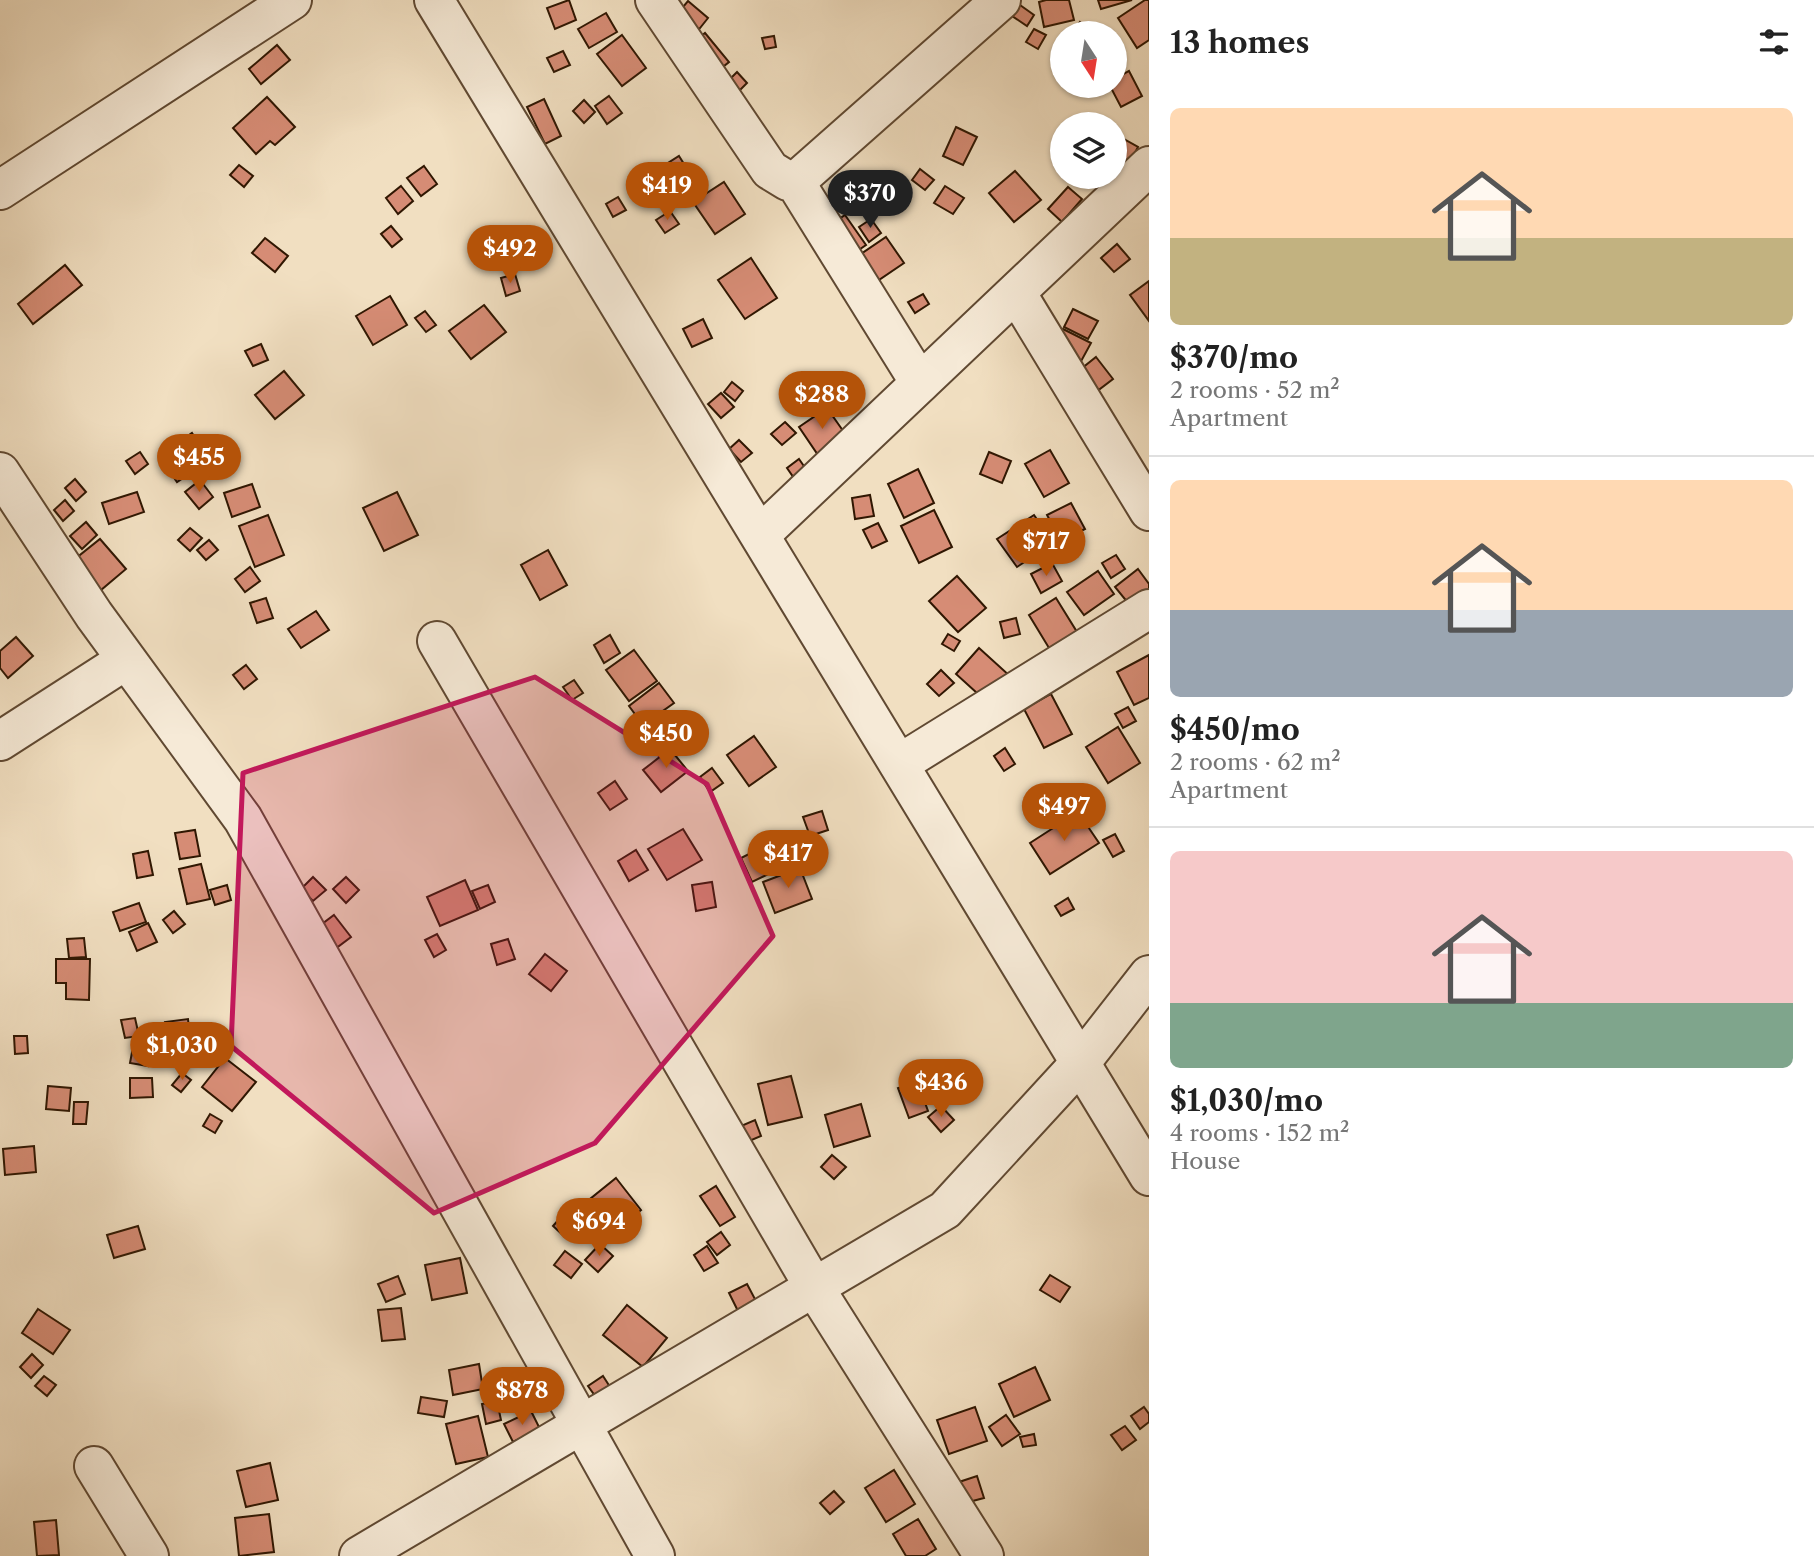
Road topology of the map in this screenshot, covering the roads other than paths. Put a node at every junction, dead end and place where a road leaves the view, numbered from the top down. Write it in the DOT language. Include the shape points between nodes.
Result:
graph roads {
  1 [pos="292,0"];
  2 [pos="434,0"];
  3 [pos="655,0"];
  4 [pos="1001,0"];
  5 [pos="1149,166"];
  6 [pos="795,181"];
  7 [pos="0,190"];
  8 [pos="1017,294"];
  9 [pos="920,383"];
  10 [pos="0,472"];
  11 [pos="1149,511"];
  12 [pos="760,535"];
  13 [pos="1149,609"];
  14 [pos="437,641"];
  15 [pos="126,660"];
  16 [pos="0,741"];
  17 [pos="899,764"];
  18 [pos="1149,975"];
  19 [pos="1081,1062"];
  20 [pos="1149,1175"];
  21 [pos="814,1287"];
  22 [pos="582,1424"];
  23 [pos="94,1466"];
  24 [pos="149,1556"];
  25 [pos="359,1556"];
  26 [pos="655,1556"];
  27 [pos="984,1556"];
  1 -- 7 [label="street"];
  2 -- 12 [label="street"];
  3 -- 6 [label="street" via="770,170"];
  4 -- 6 [label="street"];
  5 -- 8 [label="street"];
  6 -- 9 [label="street"];
  8 -- 9 [label="street"];
  8 -- 11 [label="street"];
  9 -- 12 [label="street"];
  10 -- 15 [label="street"];
  12 -- 17 [label="street"];
  13 -- 17 [label="street"];
  14 -- 21 [label="street"];
  15 -- 16 [label="street"];
  15 -- 22 [label="street" via="243,819"];
  17 -- 19 [label="street"];
  18 -- 19 [label="street"];
  19 -- 20 [label="street"];
  19 -- 21 [label="street" via="945,1210"];
  21 -- 22 [label="street"];
  21 -- 27 [label="street"];
  22 -- 25 [label="street"];
  22 -- 26 [label="street"];
  23 -- 24 [label="street"];
}
